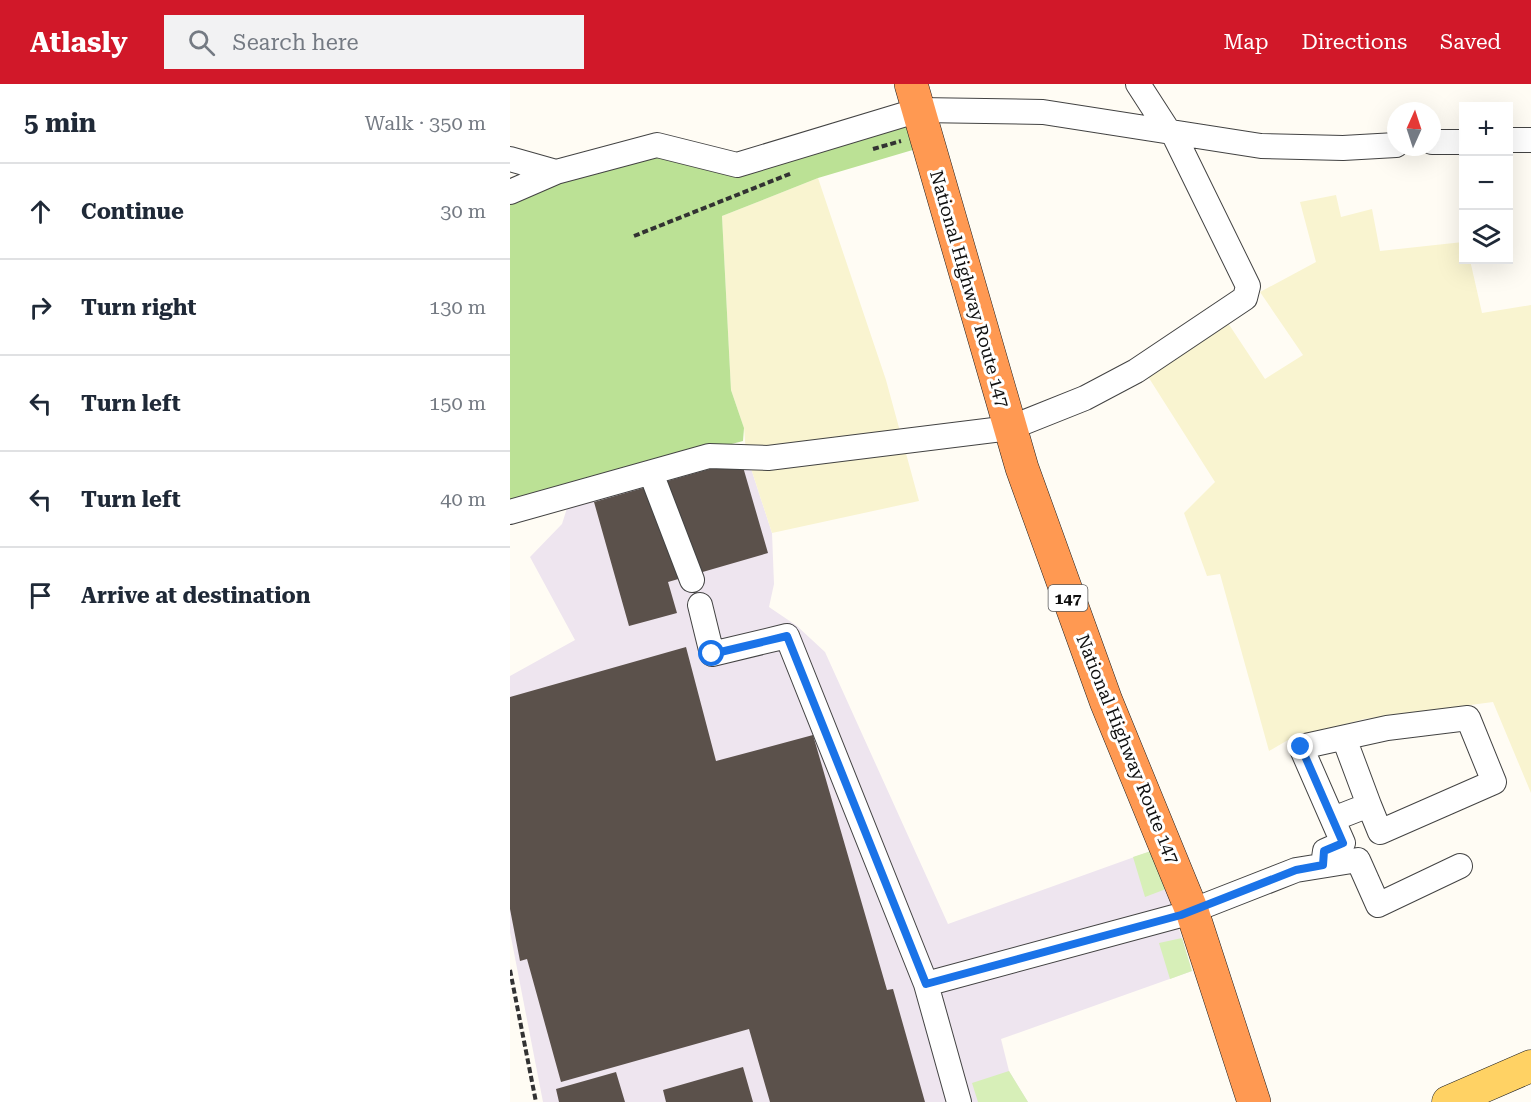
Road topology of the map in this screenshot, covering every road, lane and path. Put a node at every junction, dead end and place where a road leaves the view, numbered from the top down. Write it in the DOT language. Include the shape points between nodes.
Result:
graph roads {
  1 [pos="1138,84"];
  2 [pos="915,97"];
  3 [pos="1171,132"];
  4 [pos="905,140"];
  5 [pos="1513,140"];
  6 [pos="1531,140"];
  7 [pos="1441,142"];
  8 [pos="1459,142"];
  9 [pos="1387,146"];
  10 [pos="872,149"];
  11 [pos="510,159"];
  12 [pos="556,172"];
  13 [pos="794,172"];
  14 [pos="510,192"];
  15 [pos="634,236"];
  16 [pos="1010,428"];
  17 [pos="651,473"];
  18 [pos="510,512"];
  19 [pos="692,580"];
  20 [pos="700,605"];
  21 [pos="1344,738"];
  22 [pos="1369,805"];
  23 [pos="1333,819"];
  24 [pos="1323,865"];
  25 [pos="1459,866"];
  26 [pos="1192,911"];
  27 [pos="510,970"];
  28 [pos="926,984"];
  29 [pos="1531,1066"];
  30 [pos="536,1102"];
  31 [pos="959,1102"];
  32 [pos="1254,1102"];
  33 [pos="1448,1102"];
  1 -- 3 [label="street"];
  2 -- 3 [label="street"];
  2 -- 12 [label="street" via="737,165 657,145"];
  2 -- 16 [label="highway, National Highway Route 147 / 147"];
  3 -- 9 [label="street" via="1261,146"];
  3 -- 16 [label="street" via="1248,286 1245,298 1136,371 1085,398"];
  4 -- 10 [label="path"];
  5 -- 6 [label="street"];
  7 -- 8 [label="street"];
  11 -- 12 [label="street"];
  12 -- 14 [label="street"];
  13 -- 15 [label="path"];
  16 -- 17 [label="street" via="768,458 709,456"];
  16 -- 26 [label="highway, National Highway Route 147 / 147" via="1106,701"];
  17 -- 18 [label="street"];
  17 -- 19 [label="street"];
  20 -- 28 [label="street" via="712,654 787,636"];
  21 -- 22 [label="street"];
  21 -- 22 [label="street" via="1387,728 1468,718 1494,782 1380,832"];
  21 -- 23 [label="street" via="1301,747"];
  22 -- 23 [label="street"];
  23 -- 24 [label="street" via="1343,843 1324,851"];
  24 -- 25 [label="street" via="1358,860 1378,905"];
  24 -- 26 [label="street" via="1296,870"];
  26 -- 28 [label="street"];
  26 -- 32 [label="highway, National Highway Route 147 / 147"];
  27 -- 30 [label="path"];
  28 -- 31 [label="street"];
  29 -- 33 [label="main road"];
}
